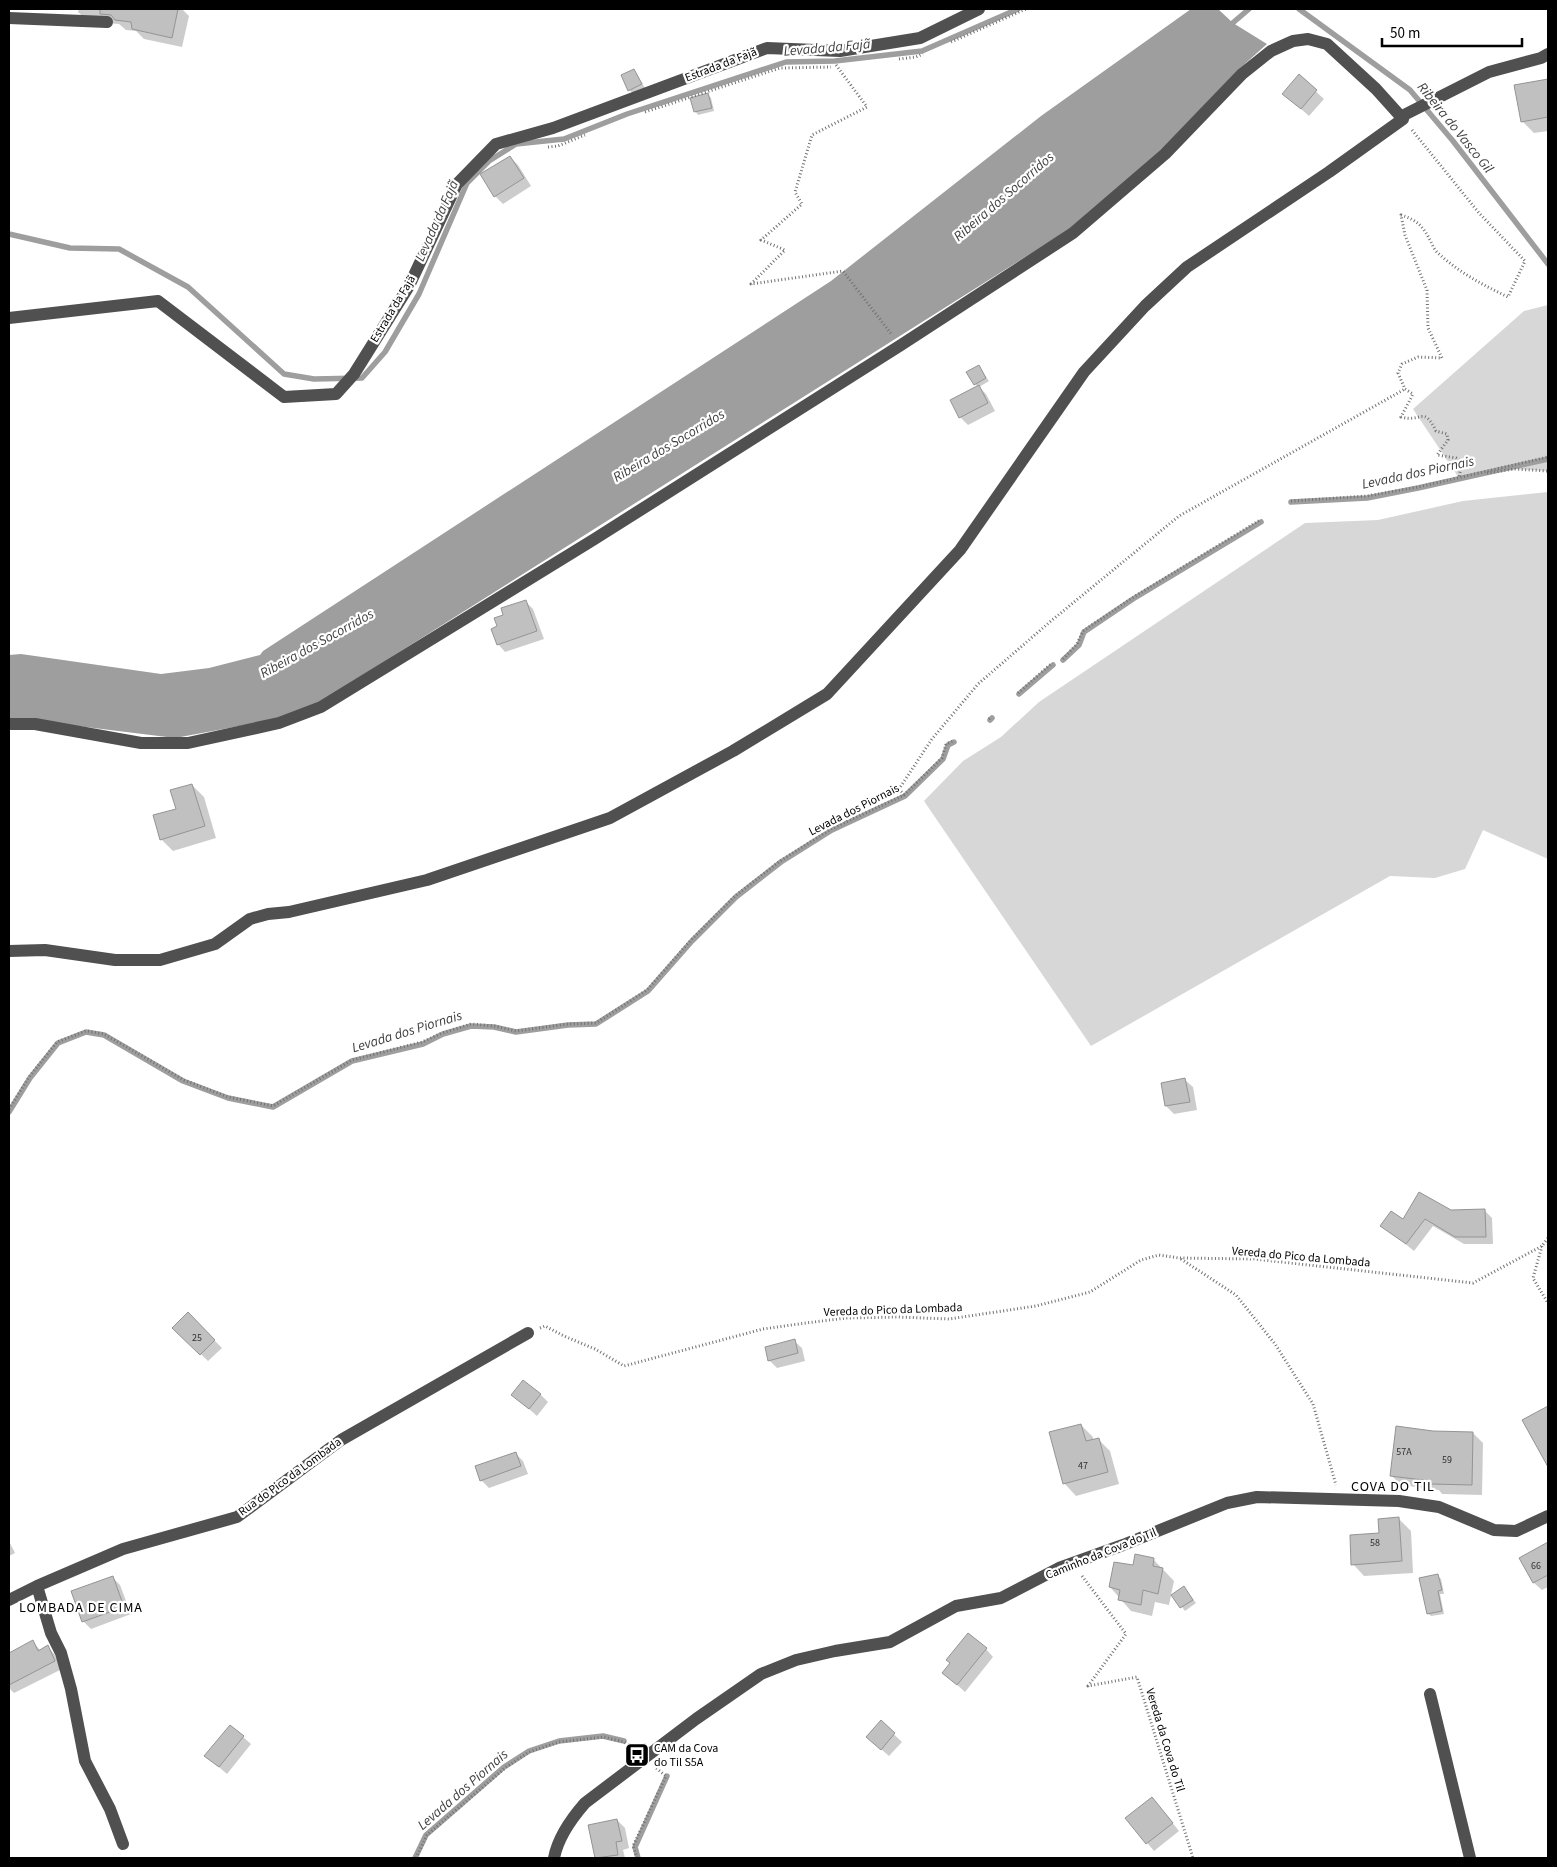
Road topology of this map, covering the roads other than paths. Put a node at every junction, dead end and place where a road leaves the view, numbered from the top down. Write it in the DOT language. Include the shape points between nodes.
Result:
graph roads {
  1 [pos="979,9"];
  2 [pos="9,18"];
  3 [pos="107,22"];
  4 [pos="1548,54"];
  5 [pos="1403,117"];
  6 [pos="9,318"];
  7 [pos="9,724"];
  8 [pos="9,951"];
  9 [pos="528,1333"];
  10 [pos="1548,1516"];
  11 [pos="37,1586"];
  12 [pos="9,1600"];
  13 [pos="1430,1694"];
  14 [pos="124,1844"];
  15 [pos="554,1858"];
  16 [pos="1470,1858"];
  1 -- 6 [label="street, Estrada da Fajã" via="920,38 840,51 767,48 553,128 496,144 457,184 409,286 354,374 336,394 284,397 158,301"];
  2 -- 3 [label="street"];
  4 -- 5 [label="street" via="1489,72"];
  5 -- 7 [label="street" via="1327,44 1308,39 1292,41 1271,51 1242,74 1165,154 1073,233 593,540 321,707 279,723 188,743 141,743 35,724"];
  5 -- 8 [label="street" via="1329,172 1187,267 1145,306 1084,372 960,550 826,694 733,751 610,818 427,880 250,919 215,944 160,960 115,960 45,950"];
  9 -- 11 [label="street, Rua do Pico da Lombada" via="341,1440 236,1517 123,1549"];
  10 -- 15 [label="street, Caminho da Cova do Til" via="1516,1531 1494,1530 1439,1507 1399,1501 1257,1497 1227,1503 1059,1568 1000,1598 956,1606 890,1642 796,1660 761,1674 696,1718 585,1803 570,1820"];
  11 -- 12 [label="street, Rua do Pico da Lombada"];
  11 -- 14 [label="street" via="71,1689 85,1761"];
  13 -- 16 [label="street"];
}
